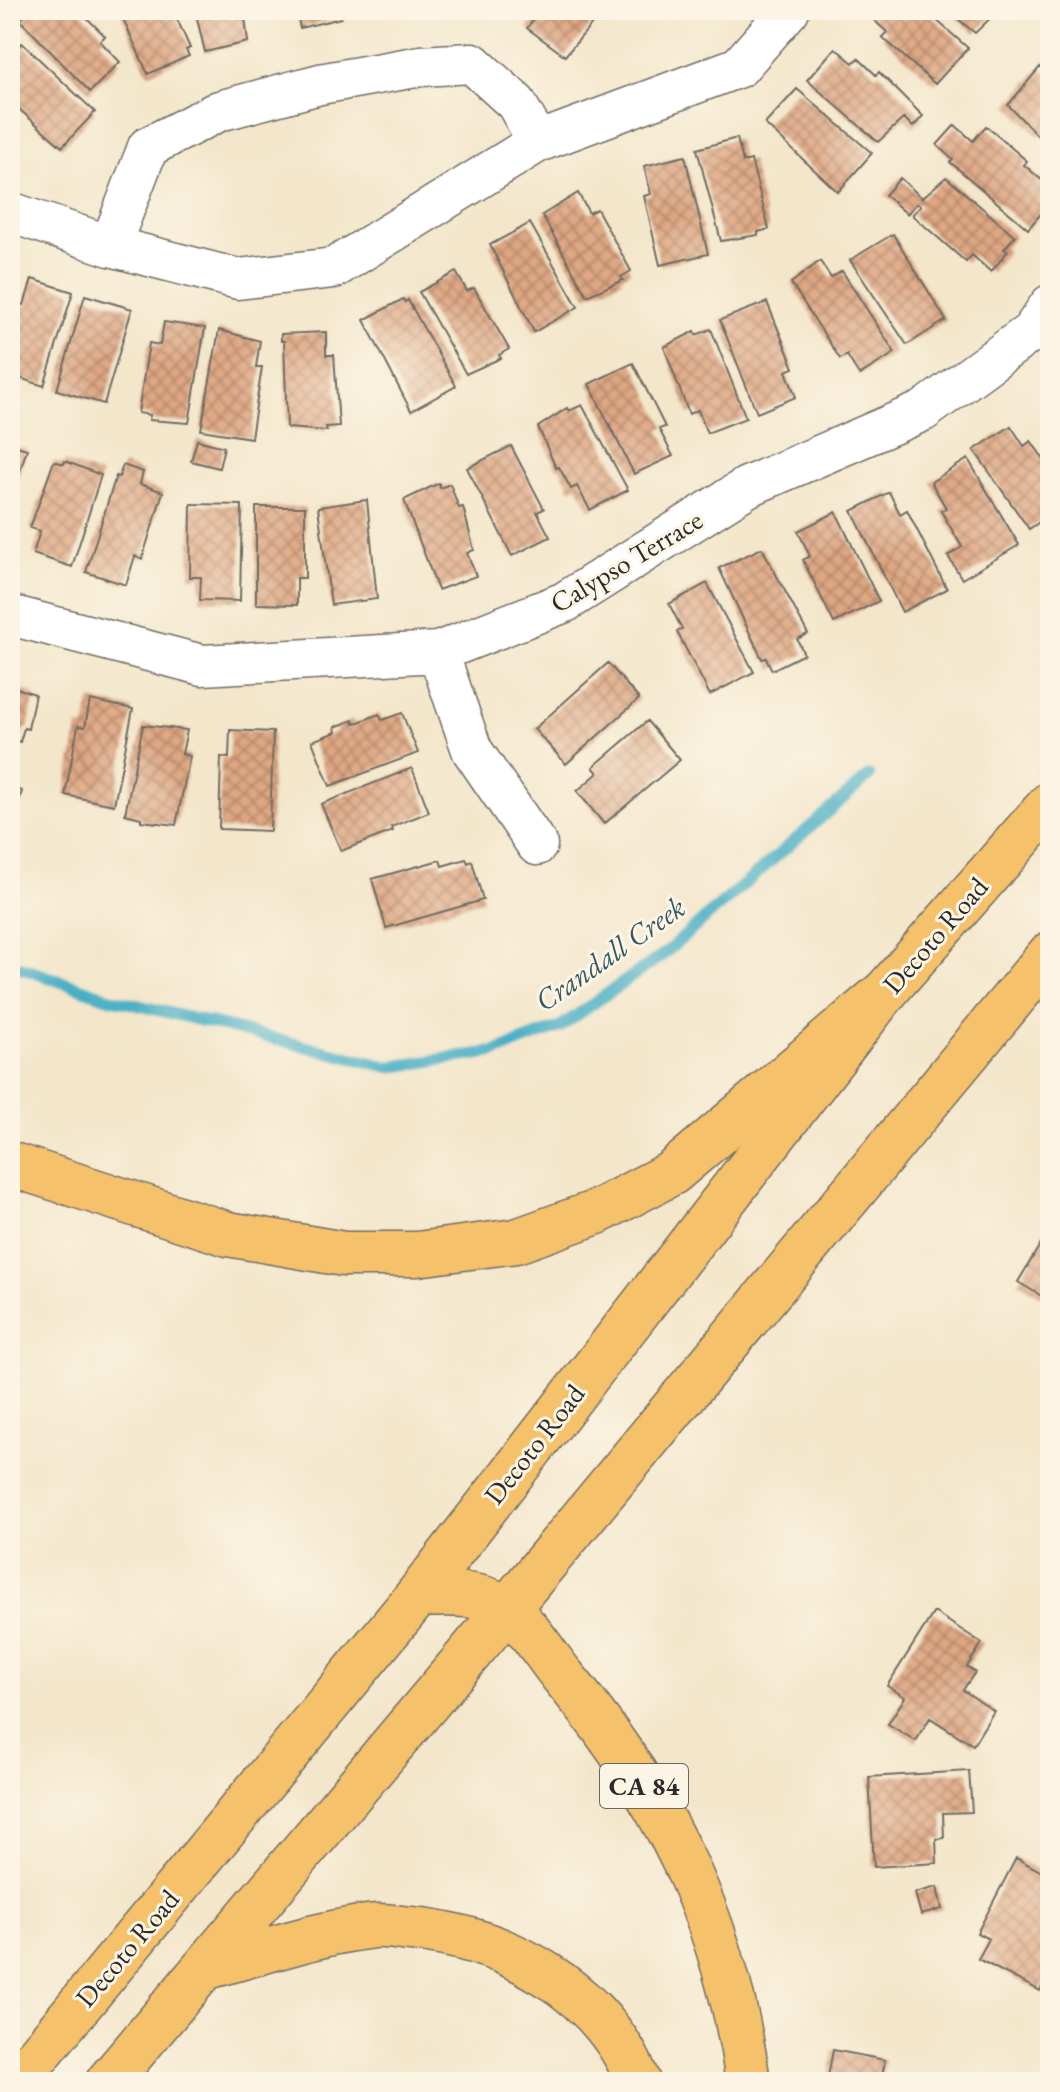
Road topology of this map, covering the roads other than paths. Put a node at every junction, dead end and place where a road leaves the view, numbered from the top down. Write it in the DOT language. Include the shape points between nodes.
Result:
graph roads {
  1 [pos="789,10"];
  2 [pos="538,142"];
  3 [pos="10,212"];
  4 [pos="110,246"];
  5 [pos="1044,330"];
  6 [pos="10,615"];
  7 [pos="438,652"];
  8 [pos="1050,804"];
  9 [pos="537,845"];
  10 [pos="1050,954"];
  11 [pos="886,991"];
  12 [pos="10,1164"];
  13 [pos="418,1595"];
  14 [pos="507,1609"];
  15 [pos="207,1967"];
  16 [pos="16,2082"];
  17 [pos="108,2082"];
  18 [pos="638,2082"];
  19 [pos="748,2082"];
  1 -- 2 [label="street" via="739,67"];
  2 -- 4 [label="street" via="334,268 238,279"];
  2 -- 4 [label="street" via="516,103 472,63 421,66 320,84 219,111 148,147"];
  3 -- 4 [label="street"];
  5 -- 7 [label="street, Calypso Terrace" via="923,411 747,487 565,602"];
  6 -- 7 [label="street, Calypso Terrace" via="202,665"];
  7 -- 9 [label="street" via="472,750"];
  8 -- 11 [label="main road, Decoto Road"];
  10 -- 14 [label="main road"];
  11 -- 12 [label="main road" via="672,1173 597,1212 516,1241 417,1254 344,1254 228,1234"];
  11 -- 13 [label="main road, Decoto Road"];
  13 -- 14 [label="main road" via="482,1598"];
  13 -- 16 [label="main road, Decoto Road"];
  14 -- 15 [label="main road"];
  14 -- 19 [label="main road, CA 84" via="640,1778 682,1853 714,1929 738,2015"];
  15 -- 17 [label="main road"];
  15 -- 18 [label="main road" via="376,1926 453,1933 526,1960 588,2005"];
}
